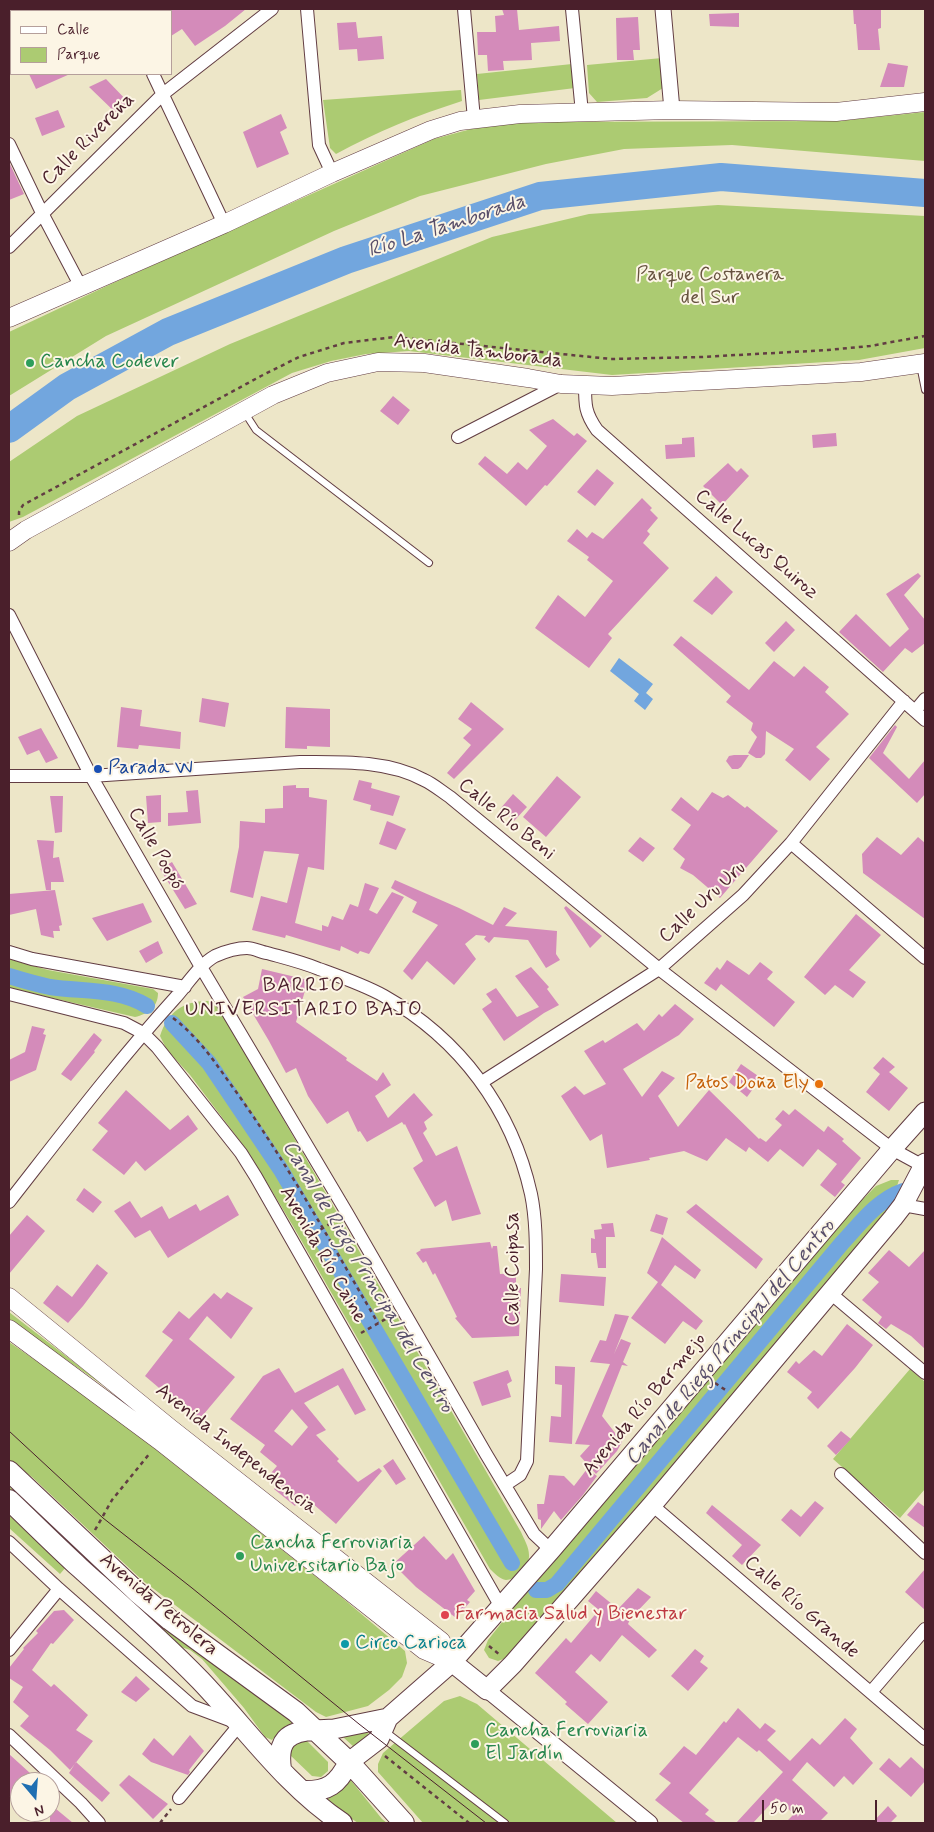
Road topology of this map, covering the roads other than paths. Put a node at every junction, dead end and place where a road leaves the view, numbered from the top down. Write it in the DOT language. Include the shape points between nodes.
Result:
graph roads {
  1 [pos="272,9"];
  2 [pos="307,9"];
  3 [pos="464,9"];
  4 [pos="572,9"];
  5 [pos="663,9"];
  6 [pos="154,75"];
  7 [pos="163,94"];
  8 [pos="925,102"];
  9 [pos="672,110"];
  10 [pos="582,113"];
  11 [pos="474,119"];
  12 [pos="9,144"];
  13 [pos="332,173"];
  14 [pos="42,213"];
  15 [pos="224,224"];
  16 [pos="9,247"];
  17 [pos="81,287"];
  18 [pos="9,318"];
  19 [pos="923,363"];
  20 [pos="561,384"];
  21 [pos="585,385"];
  22 [pos="925,390"];
  23 [pos="245,412"];
  24 [pos="458,437"];
  25 [pos="9,542"];
  26 [pos="429,563"];
  27 [pos="9,615"];
  28 [pos="925,699"];
  29 [pos="904,701"];
  30 [pos="915,711"];
  31 [pos="925,720"];
  32 [pos="9,776"];
  33 [pos="91,776"];
  34 [pos="792,843"];
  35 [pos="9,952"];
  36 [pos="925,958"];
  37 [pos="201,967"];
  38 [pos="659,969"];
  39 [pos="186,987"];
  40 [pos="9,994"];
  41 [pos="143,1033"];
  42 [pos="482,1082"];
  43 [pos="925,1112"];
  44 [pos="892,1149"];
  45 [pos="925,1165"];
  46 [pos="9,1202"];
  47 [pos="903,1205"];
  48 [pos="925,1209"];
  49 [pos="829,1292"];
  50 [pos="9,1297"];
  51 [pos="9,1330"];
  52 [pos="925,1373"];
  53 [pos="9,1471"];
  54 [pos="841,1474"];
  55 [pos="505,1485"];
  56 [pos="9,1500"];
  57 [pos="652,1505"];
  58 [pos="9,1542"];
  59 [pos="551,1550"];
  60 [pos="925,1553"];
  61 [pos="59,1590"];
  62 [pos="501,1607"];
  63 [pos="925,1629"];
  64 [pos="9,1650"];
  65 [pos="452,1662"];
  66 [pos="488,1690"];
  67 [pos="871,1692"];
  68 [pos="240,1724"];
  69 [pos="386,1724"];
  70 [pos="315,1730"];
  71 [pos="9,1735"];
  72 [pos="925,1739"];
  73 [pos="349,1762"];
  74 [pos="281,1769"];
  75 [pos="302,1791"];
  76 [pos="179,1798"];
  77 [pos="99,1823"];
  78 [pos="342,1823"];
  79 [pos="404,1823"];
  80 [pos="505,1823"];
  81 [pos="650,1823"];
  1 -- 7 [label="street, Calle Rivereña"];
  2 -- 13 [label="street" via="318,145"];
  3 -- 11 [label="street"];
  4 -- 10 [label="street"];
  5 -- 9 [label="street"];
  6 -- 7 [label="street"];
  7 -- 14 [label="street, Calle Rivereña"];
  7 -- 15 [label="street"];
  8 -- 9 [label="main road" via="836,112"];
  9 -- 10 [label="main road"];
  10 -- 11 [label="main road"];
  11 -- 13 [label="main road" via="431,130"];
  12 -- 14 [label="street"];
  13 -- 15 [label="main road"];
  14 -- 16 [label="street, Calle Rivereña"];
  14 -- 17 [label="street"];
  15 -- 17 [label="main road"];
  17 -- 18 [label="main road"];
  19 -- 21 [label="main road, Avenida Tamborada" via="852,373"];
  19 -- 22 [label="lane"];
  20 -- 21 [label="main road, Avenida Tamborada"];
  20 -- 23 [label="main road, Avenida Tamborada" via="424,363 378,362 327,373 273,395"];
  20 -- 24 [label="street"];
  21 -- 29 [label="street, Calle Lucas Quiroz" via="585,407 597,430"];
  23 -- 25 [label="main road, Avenida Tamborada"];
  23 -- 26 [label="lane" via="256,430"];
  27 -- 33 [label="street, Calle Poopó"];
  28 -- 30 [label="street"];
  29 -- 30 [label="street, Calle Lucas Quiroz"];
  29 -- 34 [label="street, Calle Uru Uru"];
  30 -- 31 [label="street, Calle Lucas Quiroz"];
  32 -- 33 [label="street, Calle Río Beni"];
  33 -- 37 [label="street, Calle Poopó"];
  33 -- 38 [label="street, Calle Río Beni" via="300,762 367,764 398,769 423,779 450,797"];
  34 -- 36 [label="street"];
  34 -- 38 [label="street, Calle Uru Uru" via="743,895"];
  35 -- 39 [label="street"];
  37 -- 39 [label="street"];
  37 -- 42 [label="street, Calle Coipasa" via="220,954 247,948 302,962 360,984 407,1010 435,1032"];
  37 -- 55 [label="street, Calle Poopó"];
  38 -- 42 [label="street, Calle Uru Uru"];
  38 -- 44 [label="street, Calle Río Beni"];
  39 -- 41 [label="street"];
  40 -- 41 [label="street, Avenida Río Caine" via="124,1023"];
  41 -- 46 [label="street"];
  41 -- 62 [label="street, Avenida Río Caine" via="241,1153 256,1177"];
  42 -- 55 [label="street, Calle Coipasa" via="502,1113 523,1169 531,1196 536,1240 527,1461 520,1475"];
  43 -- 44 [label="main road, Avenida Río Bermejo"];
  44 -- 45 [label="street"];
  44 -- 59 [label="main road, Avenida Río Bermejo"];
  45 -- 47 [label="main road"];
  47 -- 48 [label="street"];
  47 -- 49 [label="main road"];
  49 -- 52 [label="street"];
  49 -- 57 [label="main road"];
  50 -- 65 [label="main road, Avenida Independencia" via="441,1641"];
  51 -- 65 [label="main road, Avenida Independencia" via="160,1441 424,1650"];
  53 -- 70 [label="highway, Avenida Petrolera" via="170,1620 296,1712"];
  54 -- 60 [label="street"];
  55 -- 59 [label="street" via="534,1534"];
  56 -- 68 [label="highway, Avenida Petrolera" via="166,1647"];
  57 -- 66 [label="main road"];
  57 -- 67 [label="street, Calle Río Grande"];
  58 -- 61 [label="street"];
  59 -- 62 [label="main road, Avenida Río Bermejo"];
  61 -- 64 [label="street"];
  61 -- 68 [label="street" via="192,1706"];
  62 -- 65 [label="main road, Avenida Río Bermejo"];
  63 -- 67 [label="street"];
  65 -- 66 [label="main road, Avenida Independencia"];
  65 -- 69 [label="main road, Avenida Río Bermejo"];
  66 -- 81 [label="street, Avenida Independencia"];
  67 -- 72 [label="street, Calle Río Grande"];
  68 -- 74 [label="highway, Avenida Petrolera"];
  68 -- 76 [label="street"];
  69 -- 70 [label="main road, Avenida Río Bermejo"];
  69 -- 73 [label="main road, Avenida Río Bermejo" via="379,1739"];
  69 -- 80 [label="lane"];
  70 -- 73 [label="highway"];
  70 -- 74 [label="highway" via="295,1732 286,1738 280,1752"];
  71 -- 77 [label="street"];
  73 -- 75 [label="highway" via="344,1773 326,1789"];
  73 -- 79 [label="highway"];
  74 -- 75 [label="highway"];
  75 -- 78 [label="highway"];
}
